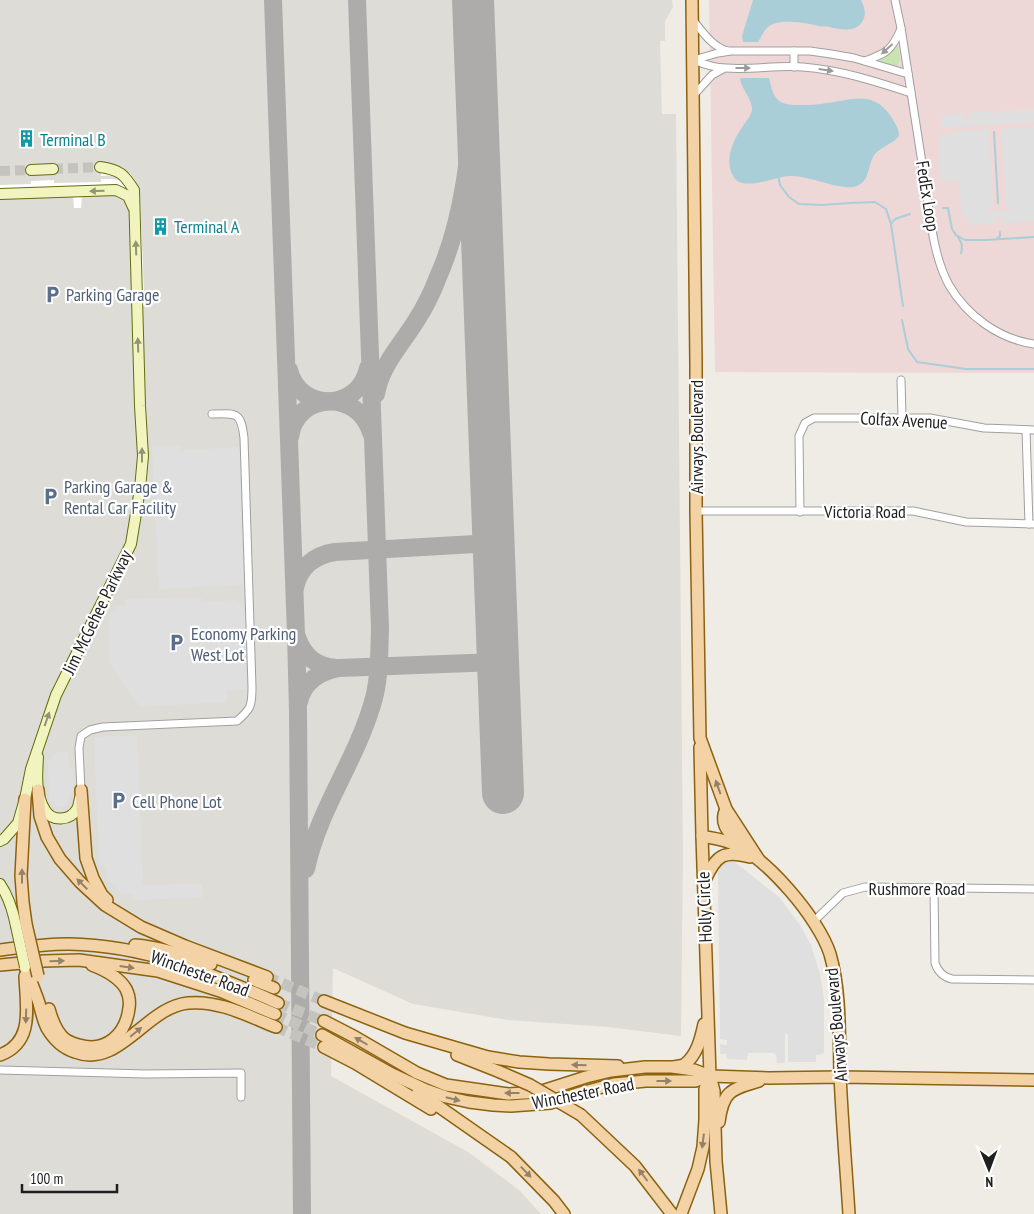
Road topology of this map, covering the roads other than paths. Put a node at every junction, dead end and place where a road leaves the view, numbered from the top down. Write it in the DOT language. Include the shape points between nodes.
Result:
graph roads {
  1 [pos="692,0"];
  2 [pos="895,0"];
  3 [pos="692,19"];
  4 [pos="901,28"];
  5 [pos="731,51"];
  6 [pos="794,51"];
  7 [pos="692,60"];
  8 [pos="865,61"];
  9 [pos="794,67"];
  10 [pos="725,68"];
  11 [pos="908,74"];
  12 [pos="911,93"];
  13 [pos="693,97"];
  14 [pos="100,167"];
  15 [pos="53,169"];
  16 [pos="30,170"];
  17 [pos="0,194"];
  18 [pos="135,210"];
  19 [pos="1034,344"];
  20 [pos="901,380"];
  21 [pos="212,414"];
  22 [pos="902,417"];
  23 [pos="1030,430"];
  24 [pos="696,512"];
  25 [pos="800,512"];
  26 [pos="1031,524"];
  27 [pos="700,738"];
  28 [pos="39,744"];
  29 [pos="38,790"];
  30 [pos="81,790"];
  31 [pos="25,799"];
  32 [pos="726,809"];
  33 [pos="702,836"];
  34 [pos="0,840"];
  35 [pos="742,848"];
  36 [pos="759,860"];
  37 [pos="0,884"];
  38 [pos="704,884"];
  39 [pos="934,888"];
  40 [pos="1034,889"];
  41 [pos="120,915"];
  42 [pos="813,922"];
  43 [pos="21,925"];
  44 [pos="70,944"];
  45 [pos="0,950"];
  46 [pos="79,960"];
  47 [pos="0,965"];
  48 [pos="25,967"];
  49 [pos="267,977"];
  50 [pos="1034,980"];
  51 [pos="274,988"];
  52 [pos="324,1001"];
  53 [pos="707,1008"];
  54 [pos="324,1021"];
  55 [pos="276,1027"];
  56 [pos="404,1034"];
  57 [pos="322,1035"];
  58 [pos="324,1047"];
  59 [pos="0,1055"];
  60 [pos="672,1067"];
  61 [pos="645,1068"];
  62 [pos="0,1070"];
  63 [pos="392,1074"];
  64 [pos="710,1076"];
  65 [pos="840,1077"];
  66 [pos="769,1078"];
  67 [pos="1034,1080"];
  68 [pos="241,1097"];
  69 [pos="490,1141"];
  70 [pos="716,1161"];
  71 [pos="564,1214"];
  72 [pos="672,1214"];
  73 [pos="681,1214"];
  74 [pos="721,1214"];
  75 [pos="848,1214"];
  1 -- 3 [label="main road, Airways Boulevard"];
  2 -- 4 [label="street, FedEx Loop"];
  3 -- 5 [label="street" via="713,43"];
  3 -- 7 [label="main road, Airways Boulevard"];
  4 -- 8 [label="street, one-way" via="888,51"];
  4 -- 11 [label="street, FedEx Loop"];
  5 -- 6 [label="street"];
  5 -- 7 [label="street"];
  6 -- 8 [label="street"];
  6 -- 9 [label="street"];
  7 -- 10 [label="street"];
  7 -- 13 [label="main road, Airways Boulevard"];
  8 -- 11 [label="street"];
  10 -- 9 [label="street, one-way"];
  9 -- 12 [label="street, one-way" via="862,77"];
  10 -- 13 [label="street" via="712,75"];
  11 -- 12 [label="street, FedEx Loop"];
  12 -- 19 [label="street, FedEx Loop" via="938,257 946,280 976,317 1007,337"];
  13 -- 24 [label="main road, Airways Boulevard"];
  14 -- 18 [label="main road, Jim McGehee Parkway" via="126,176 134,190"];
  15 -- 16 [label="main road"];
  18 -- 17 [label="main road, one-way" via="128,196 116,190"];
  28 -- 18 [label="main road, Jim McGehee Parkway, one-way" via="57,692 131,544 143,456"];
  20 -- 22 [label="street"];
  21 -- 30 [label="street" via="235,415 242,424 244,438 252,687 249,709 237,721 90,730 81,736 79,748"];
  22 -- 23 [label="street, Colfax Avenue" via="930,418 984,428"];
  22 -- 25 [label="street, Colfax Avenue" via="814,418 805,423 799,436"];
  23 -- 26 [label="street"];
  24 -- 25 [label="street, Victoria Road"];
  24 -- 27 [label="main road, Airways Boulevard"];
  25 -- 26 [label="street, Victoria Road" via="913,511 966,522"];
  32 -- 27 [label="main road, Airways Boulevard, one-way"];
  27 -- 33 [label="main road, Holly Circle"];
  28 -- 29 [label="main road"];
  28 -- 31 [label="main road, Jim McGehee Parkway"];
  29 -- 30 [label="main road" via="44,810 56,819 64,819 78,809"];
  41 -- 29 [label="main road, one-way" via="80,882 60,858 40,816"];
  30 -- 41 [label="main road" via="86,858 102,895"];
  31 -- 34 [label="main road, Jim McGehee Parkway" via="18,823"];
  43 -- 31 [label="main road, one-way"];
  32 -- 35 [label="main road" via="723,815 725,827"];
  32 -- 36 [label="main road, Airways Boulevard"];
  33 -- 35 [label="main road, Airways Boulevard"];
  33 -- 38 [label="main road, Holly Circle"];
  35 -- 36 [label="main road, Airways Boulevard"];
  36 -- 38 [label="main road" via="728,854 719,858 711,868"];
  36 -- 42 [label="main road, Airways Boulevard" via="789,889"];
  37 -- 43 [label="main road"];
  38 -- 53 [label="main road, Holly Circle"];
  39 -- 40 [label="street, Rushmore Road"];
  39 -- 42 [label="street, Rushmore Road" via="865,887 843,893"];
  39 -- 50 [label="street" via="935,963 941,974 952,979"];
  41 -- 49 [label="main road" via="185,946"];
  42 -- 65 [label="main road, Airways Boulevard" via="829,953 835,979"];
  43 -- 46 [label="main road, bridge" via="59,1032 76,1045 98,1047 109,1043 125,1025 130,1001 116,977"];
  43 -- 48 [label="main road, bridge"];
  44 -- 45 [label="main road, Winchester Road"];
  46 -- 44 [label="main road, Winchester Road, one-way" via="158,972 276,1009 178,962 142,952"];
  44 -- 51 [label="main road" via="151,946 216,965"];
  47 -- 46 [label="main road, Winchester Road, one-way"];
  48 -- 55 [label="main road, one-way" via="47,1027 65,1048 78,1054 103,1054 156,1015 188,1003 228,1008"];
  48 -- 59 [label="main road, one-way" via="25,1030 20,1042"];
  52 -- 56 [label="main road"];
  53 -- 60 [label="main road" via="700,1041 693,1056 684,1065"];
  53 -- 64 [label="main road, Holly Circle"];
  61 -- 54 [label="main road, Winchester Road, one-way" via="602,1073 539,1092 508,1094 477,1090 446,1085 418,1073"];
  61 -- 56 [label="main road, one-way" via="519,1062"];
  72 -- 56 [label="main road, one-way, bridge" via="635,1166 581,1115 530,1084"];
  57 -- 63 [label="main road, Winchester Road"];
  58 -- 69 [label="main road"];
  60 -- 61 [label="main road, Winchester Road"];
  60 -- 64 [label="main road, Winchester Road"];
  62 -- 68 [label="street" via="240,1073"];
  63 -- 64 [label="main road, Winchester Road, one-way" via="446,1097 511,1106 551,1103 614,1084 695,1081"];
  63 -- 69 [label="main road"];
  64 -- 66 [label="main road, Winchester Road"];
  64 -- 70 [label="main road" via="714,1091"];
  64 -- 73 [label="main road, one-way" via="705,1089 703,1147"];
  65 -- 66 [label="main road, Winchester Road"];
  65 -- 67 [label="main road, Winchester Road"];
  65 -- 75 [label="main road, Airways Boulevard"];
  66 -- 70 [label="main road" via="731,1091 724,1100"];
  69 -- 71 [label="main road, one-way" via="511,1157"];
  70 -- 74 [label="main road"];
}
